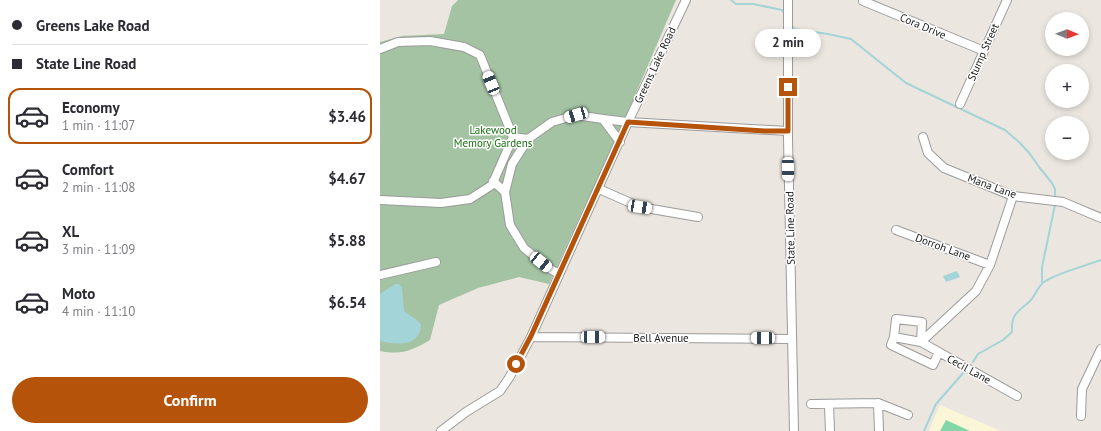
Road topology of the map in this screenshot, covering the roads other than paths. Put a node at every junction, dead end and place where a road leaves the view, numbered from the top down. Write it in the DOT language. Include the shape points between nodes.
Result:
graph roads {
  1 [pos="686,0"];
  2 [pos="788,0"];
  3 [pos="863,0"];
  4 [pos="1007,0"];
  5 [pos="380,49"];
  6 [pos="984,51"];
  7 [pos="960,104"];
  8 [pos="604,119"];
  9 [pos="628,122"];
  10 [pos="788,131"];
  11 [pos="513,137"];
  12 [pos="923,137"];
  13 [pos="528,139"];
  14 [pos="620,142"];
  15 [pos="493,181"];
  16 [pos="599,189"];
  17 [pos="505,192"];
  18 [pos="1014,196"];
  19 [pos="380,200"];
  20 [pos="698,217"];
  21 [pos="1101,218"];
  22 [pos="896,230"];
  23 [pos="436,262"];
  24 [pos="990,265"];
  25 [pos="559,274"];
  26 [pos="380,275"];
  27 [pos="531,336"];
  28 [pos="894,337"];
  29 [pos="791,339"];
  30 [pos="921,342"];
  31 [pos="1101,349"];
  32 [pos="939,352"];
  33 [pos="1017,396"];
  34 [pos="878,403"];
  35 [pos="811,404"];
  36 [pos="829,405"];
  37 [pos="908,414"];
  38 [pos="1081,416"];
  39 [pos="441,431"];
  40 [pos="794,431"];
  41 [pos="830,431"];
  42 [pos="879,431"];
  1 -- 9 [label="street, Greens Lake Road"];
  2 -- 10 [label="street, State Line Road"];
  3 -- 6 [label="street, Cora Drive"];
  4 -- 6 [label="street, Stump Street"];
  5 -- 11 [label="street" via="398,42 430,41 464,47 480,55"];
  6 -- 7 [label="street, Stump Street"];
  8 -- 9 [label="street"];
  8 -- 13 [label="street" via="576,115 552,122"];
  8 -- 14 [label="street"];
  9 -- 10 [label="street"];
  9 -- 14 [label="street, Greens Lake Road"];
  10 -- 29 [label="street, State Line Road"];
  11 -- 13 [label="street"];
  11 -- 15 [label="street"];
  12 -- 18 [label="street, Mana Lane" via="928,153 944,168"];
  13 -- 17 [label="street" via="512,164"];
  14 -- 16 [label="street, Greens Lake Road"];
  15 -- 17 [label="street"];
  15 -- 19 [label="street" via="492,185 470,199 441,203"];
  16 -- 20 [label="street" via="640,207"];
  16 -- 25 [label="street, Greens Lake Road"];
  17 -- 25 [label="street" via="510,226 524,248"];
  18 -- 21 [label="street, Mana Lane" via="1063,202"];
  18 -- 24 [label="street"];
  22 -- 24 [label="street, Dorroh Lane"];
  23 -- 26 [label="street"];
  24 -- 30 [label="street" via="976,291"];
  25 -- 27 [label="street, Greens Lake Road"];
  27 -- 29 [label="street, Bell Avenue"];
  27 -- 39 [label="street, Greens Lake Road" via="500,391"];
  28 -- 30 [label="street, Cecil Lane"];
  28 -- 30 [label="street" via="896,319 922,322"];
  28 -- 32 [label="street" via="891,345 933,365"];
  29 -- 40 [label="street, State Line Road"];
  30 -- 32 [label="street, Cecil Lane"];
  31 -- 38 [label="street" via="1082,389"];
  32 -- 33 [label="street, Cecil Lane"];
  34 -- 36 [label="street"];
  34 -- 37 [label="street"];
  34 -- 42 [label="street"];
  35 -- 36 [label="street"];
  36 -- 41 [label="street"];
}
